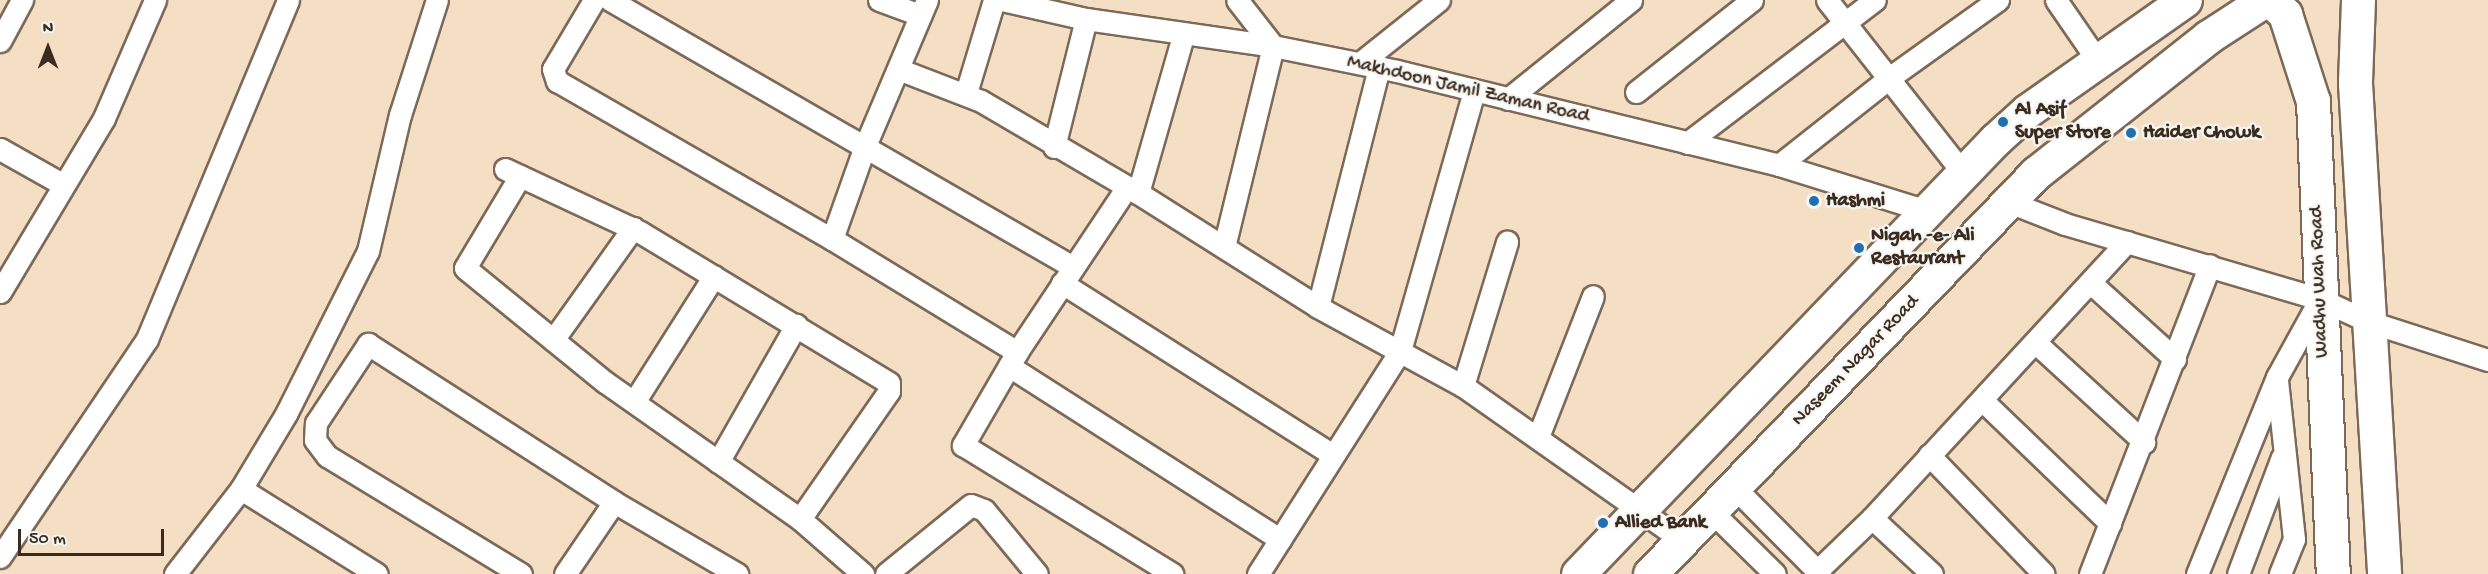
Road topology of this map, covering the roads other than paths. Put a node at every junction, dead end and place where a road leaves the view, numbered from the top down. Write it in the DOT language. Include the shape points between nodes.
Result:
graph roads {
  1 [pos="22,0"];
  2 [pos="155,0"];
  3 [pos="288,0"];
  4 [pos="437,0"];
  5 [pos="594,0"];
  6 [pos="610,0"];
  7 [pos="879,0"];
  8 [pos="994,0"];
  9 [pos="1002,0"];
  10 [pos="1237,0"];
  11 [pos="1440,0"];
  12 [pos="1630,0"];
  13 [pos="1752,0"];
  14 [pos="1827,0"];
  15 [pos="1875,0"];
  16 [pos="1998,0"];
  17 [pos="2056,0"];
  18 [pos="2268,0"];
  19 [pos="2358,0"];
  20 [pos="2176,2"];
  21 [pos="1029,3"];
  22 [pos="924,8"];
  23 [pos="1086,19"];
  24 [pos="1845,23"];
  25 [pos="1184,33"];
  26 [pos="0,41"];
  27 [pos="1273,46"];
  28 [pos="2098,61"];
  29 [pos="1370,65"];
  30 [pos="898,69"];
  31 [pos="1889,78"];
  32 [pos="1474,91"];
  33 [pos="1636,92"];
  34 [pos="966,93"];
  35 [pos="1508,99"];
  36 [pos="2014,122"];
  37 [pos="1687,143"];
  38 [pos="865,146"];
  39 [pos="1054,147"];
  40 [pos="0,149"];
  41 [pos="2047,164"];
  42 [pos="1779,165"];
  43 [pos="1963,173"];
  44 [pos="64,185"];
  45 [pos="1133,190"];
  46 [pos="2009,202"];
  47 [pos="1927,211"];
  48 [pos="633,228"];
  49 [pos="832,239"];
  50 [pos="1507,242"];
  51 [pos="2127,242"];
  52 [pos="1224,247"];
  53 [pos="2210,265"];
  54 [pos="1067,275"];
  55 [pos="714,276"];
  56 [pos="2092,284"];
  57 [pos="0,292"];
  58 [pos="1593,296"];
  59 [pos="2320,299"];
  60 [pos="1318,307"];
  61 [pos="2367,321"];
  62 [pos="796,325"];
  63 [pos="553,340"];
  64 [pos="2036,343"];
  65 [pos="1400,351"];
  66 [pos="1013,359"];
  67 [pos="2175,359"];
  68 [pos="2488,360"];
  69 [pos="2277,377"];
  70 [pos="1463,386"];
  71 [pos="1982,400"];
  72 [pos="634,402"];
  73 [pos="1538,437"];
  74 [pos="2144,442"];
  75 [pos="2284,453"];
  76 [pos="1334,455"];
  77 [pos="1929,455"];
  78 [pos="718,462"];
  79 [pos="1734,487"];
  80 [pos="241,489"];
  81 [pos="614,502"];
  82 [pos="1643,509"];
  83 [pos="1712,512"];
  84 [pos="1872,518"];
  85 [pos="800,519"];
  86 [pos="2110,523"];
  87 [pos="1280,539"];
  88 [pos="1681,539"];
  89 [pos="0,557"];
  90 [pos="1656,572"];
  91 [pos="1818,573"];
  92 [pos="175,574"];
  93 [pos="376,574"];
  94 [pos="521,574"];
  95 [pos="564,574"];
  96 [pos="738,574"];
  97 [pos="863,574"];
  98 [pos="886,574"];
  99 [pos="1037,574"];
  100 [pos="1173,574"];
  101 [pos="1258,574"];
  102 [pos="1578,574"];
  103 [pos="1775,574"];
  104 [pos="1932,574"];
  105 [pos="2044,574"];
  106 [pos="2090,574"];
  107 [pos="2197,574"];
  108 [pos="2238,574"];
  109 [pos="2280,574"];
  110 [pos="2333,574"];
  111 [pos="2384,574"];
  1 -- 26 [label="street"];
  2 -- 44 [label="street" via="104,117"];
  3 -- 89 [label="street" via="147,339"];
  4 -- 80 [label="street" via="400,115 368,251 286,414"];
  5 -- 49 [label="street" via="553,69 557,81"];
  6 -- 38 [label="street"];
  7 -- 22 [label="street"];
  8 -- 34 [label="street"];
  9 -- 21 [label="street, Makhdoon Jamil Zaman Road"];
  10 -- 27 [label="street"];
  11 -- 29 [label="street"];
  12 -- 35 [label="street"];
  13 -- 33 [label="street"];
  14 -- 24 [label="street"];
  15 -- 24 [label="street"];
  16 -- 31 [label="street"];
  17 -- 28 [label="street"];
  18 -- 41 [label="main road, Naseem Nagar Road" via="2208,37"];
  18 -- 59 [label="main road, Wadhu Wah Road" via="2285,14 2313,101"];
  19 -- 61 [label="main road" via="2355,83"];
  20 -- 28 [label="main road"];
  21 -- 23 [label="street, Makhdoon Jamil Zaman Road"];
  22 -- 30 [label="street"];
  23 -- 25 [label="street, Makhdoon Jamil Zaman Road"];
  23 -- 39 [label="street"];
  24 -- 31 [label="street"];
  24 -- 37 [label="street"];
  25 -- 27 [label="street, Makhdoon Jamil Zaman Road"];
  25 -- 45 [label="street"];
  27 -- 29 [label="street, Makhdoon Jamil Zaman Road"];
  27 -- 52 [label="street"];
  28 -- 36 [label="main road"];
  29 -- 32 [label="street, Makhdoon Jamil Zaman Road"];
  29 -- 60 [label="street"];
  30 -- 34 [label="street"];
  30 -- 38 [label="street"];
  31 -- 42 [label="street"];
  31 -- 43 [label="street"];
  32 -- 35 [label="street, Makhdoon Jamil Zaman Road"];
  32 -- 65 [label="street"];
  34 -- 39 [label="street"];
  35 -- 37 [label="street, Makhdoon Jamil Zaman Road"];
  36 -- 41 [label="main road" via="2007,138 2010,156"];
  36 -- 43 [label="main road"];
  37 -- 42 [label="street, Makhdoon Jamil Zaman Road"];
  38 -- 49 [label="street"];
  38 -- 54 [label="street"];
  39 -- 45 [label="street"];
  40 -- 44 [label="street"];
  41 -- 46 [label="main road, Naseem Nagar Road"];
  42 -- 47 [label="street, Makhdoon Jamil Zaman Road"];
  43 -- 47 [label="main road"];
  44 -- 57 [label="street"];
  45 -- 52 [label="street"];
  45 -- 54 [label="street"];
  46 -- 51 [label="street"];
  46 -- 79 [label="main road, Naseem Nagar Road"];
  47 -- 82 [label="main road"];
  48 -- 55 [label="street"];
  48 -- 63 [label="street"];
  48 -- 63 [label="street" via="512,172 465,268"];
  49 -- 66 [label="street"];
  50 -- 70 [label="street"];
  51 -- 53 [label="street"];
  51 -- 56 [label="street"];
  52 -- 60 [label="street"];
  53 -- 59 [label="street"];
  53 -- 67 [label="street"];
  54 -- 66 [label="street"];
  54 -- 76 [label="street"];
  55 -- 62 [label="street"];
  55 -- 72 [label="street"];
  56 -- 64 [label="street"];
  56 -- 67 [label="street"];
  58 -- 73 [label="street"];
  59 -- 61 [label="street"];
  59 -- 69 [label="street"];
  59 -- 110 [label="main road, Wadhu Wah Road"];
  60 -- 65 [label="street"];
  61 -- 68 [label="street"];
  61 -- 111 [label="main road"];
  62 -- 78 [label="street"];
  62 -- 85 [label="street" via="883,377 889,391"];
  63 -- 72 [label="street"];
  64 -- 71 [label="street"];
  64 -- 74 [label="street"];
  65 -- 70 [label="street"];
  65 -- 76 [label="street"];
  66 -- 87 [label="street"];
  66 -- 100 [label="street" via="963,445"];
  67 -- 74 [label="street"];
  69 -- 75 [label="street"];
  69 -- 107 [label="street"];
  70 -- 73 [label="street"];
  71 -- 77 [label="street"];
  71 -- 86 [label="street"];
  72 -- 78 [label="street"];
  73 -- 82 [label="street"];
  74 -- 86 [label="street"];
  75 -- 108 [label="street"];
  75 -- 109 [label="street" via="2294,539"];
  76 -- 87 [label="street"];
  77 -- 84 [label="street"];
  77 -- 105 [label="street"];
  78 -- 85 [label="street"];
  79 -- 83 [label="main road, Naseem Nagar Road"];
  79 -- 91 [label="street"];
  80 -- 92 [label="street"];
  80 -- 93 [label="street"];
  81 -- 94 [label="street" via="368,344 316,423 315,440 327,456"];
  81 -- 95 [label="street"];
  81 -- 96 [label="street"];
  82 -- 88 [label="street"];
  82 -- 102 [label="main road"];
  83 -- 88 [label="main road, Naseem Nagar Road"];
  83 -- 103 [label="street"];
  84 -- 91 [label="street"];
  84 -- 104 [label="street"];
  85 -- 97 [label="street"];
  86 -- 106 [label="street"];
  87 -- 101 [label="street"];
  88 -- 90 [label="main road, Naseem Nagar Road"];
  98 -- 99 [label="street" via="971,505 984,510"];
}
